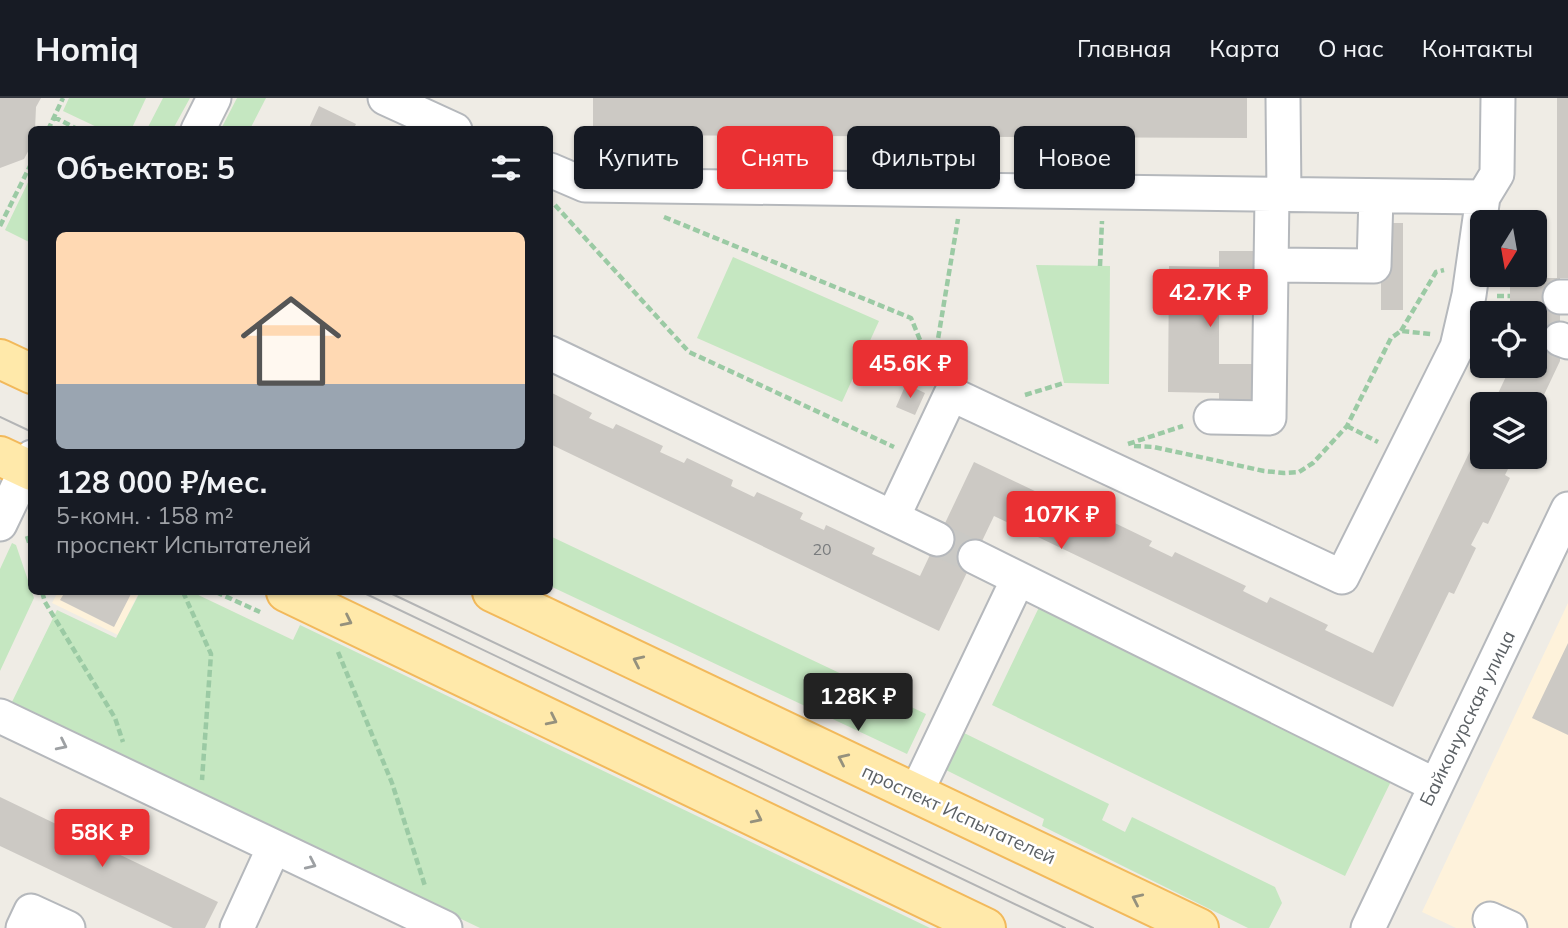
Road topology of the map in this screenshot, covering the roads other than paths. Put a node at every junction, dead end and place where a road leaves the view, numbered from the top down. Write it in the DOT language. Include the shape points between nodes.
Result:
graph roads {
  1 [pos="214,98"];
  2 [pos="385,98"];
  3 [pos="1283,98"];
  4 [pos="1499,98"];
  5 [pos="414,113"];
  6 [pos="200,126"];
  7 [pos="445,126"];
  8 [pos="553,171"];
  9 [pos="574,180"];
  10 [pos="553,185"];
  11 [pos="574,185"];
  12 [pos="703,187"];
  13 [pos="1278,195"];
  14 [pos="1376,196"];
  15 [pos="1483,197"];
  16 [pos="1271,265"];
  17 [pos="1472,301"];
  18 [pos="1470,346"];
  19 [pos="553,354"];
  20 [pos="0,359"];
  21 [pos="28,372"];
  22 [pos="1211,417"];
  23 [pos="22,463"];
  24 [pos="1567,512"];
  25 [pos="893,517"];
  26 [pos="13,528"];
  27 [pos="937,539"];
  28 [pos="975,557"];
  29 [pos="1018,579"];
  30 [pos="498,595"];
  31 [pos="279,605"];
  32 [pos="0,716"];
  33 [pos="1435,785"];
  34 [pos="916,793"];
  35 [pos="274,847"];
  36 [pos="437,924"];
  37 [pos="23,928"];
  38 [pos="68,928"];
  39 [pos="237,928"];
  40 [pos="985,928"];
  41 [pos="1199,928"];
  42 [pos="1368,928"];
  1 -- 6 [label="street"];
  2 -- 5 [label="street"];
  3 -- 13 [label="street"];
  4 -- 15 [label="street" via="1497,174"];
  5 -- 7 [label="street"];
  8 -- 9 [label="street"];
  10 -- 11 [label="street"];
  12 -- 13 [label="street"];
  13 -- 14 [label="street"];
  13 -- 16 [label="street"];
  14 -- 15 [label="street"];
  14 -- 16 [label="street" via="1374,266"];
  15 -- 17 [label="street"];
  16 -- 22 [label="street" via="1269,418"];
  18 -- 25 [label="street" via="1342,577 942,382 920,459"];
  19 -- 25 [label="street"];
  20 -- 21 [label="main road"];
  23 -- 26 [label="street"];
  24 -- 33 [label="street, Байконурская улица"];
  25 -- 27 [label="street"];
  28 -- 29 [label="street"];
  29 -- 33 [label="street"];
  29 -- 34 [label="street"];
  34 -- 30 [label="main road, проспект Испытателей, one-way"];
  31 -- 40 [label="main road, one-way"];
  32 -- 35 [label="street, one-way"];
  33 -- 42 [label="street, Байконурская улица"];
  41 -- 34 [label="main road, проспект Испытателей, one-way"];
  35 -- 36 [label="street, one-way"];
  35 -- 39 [label="street"];
  37 -- 38 [label="street" via="32,911"];
}
